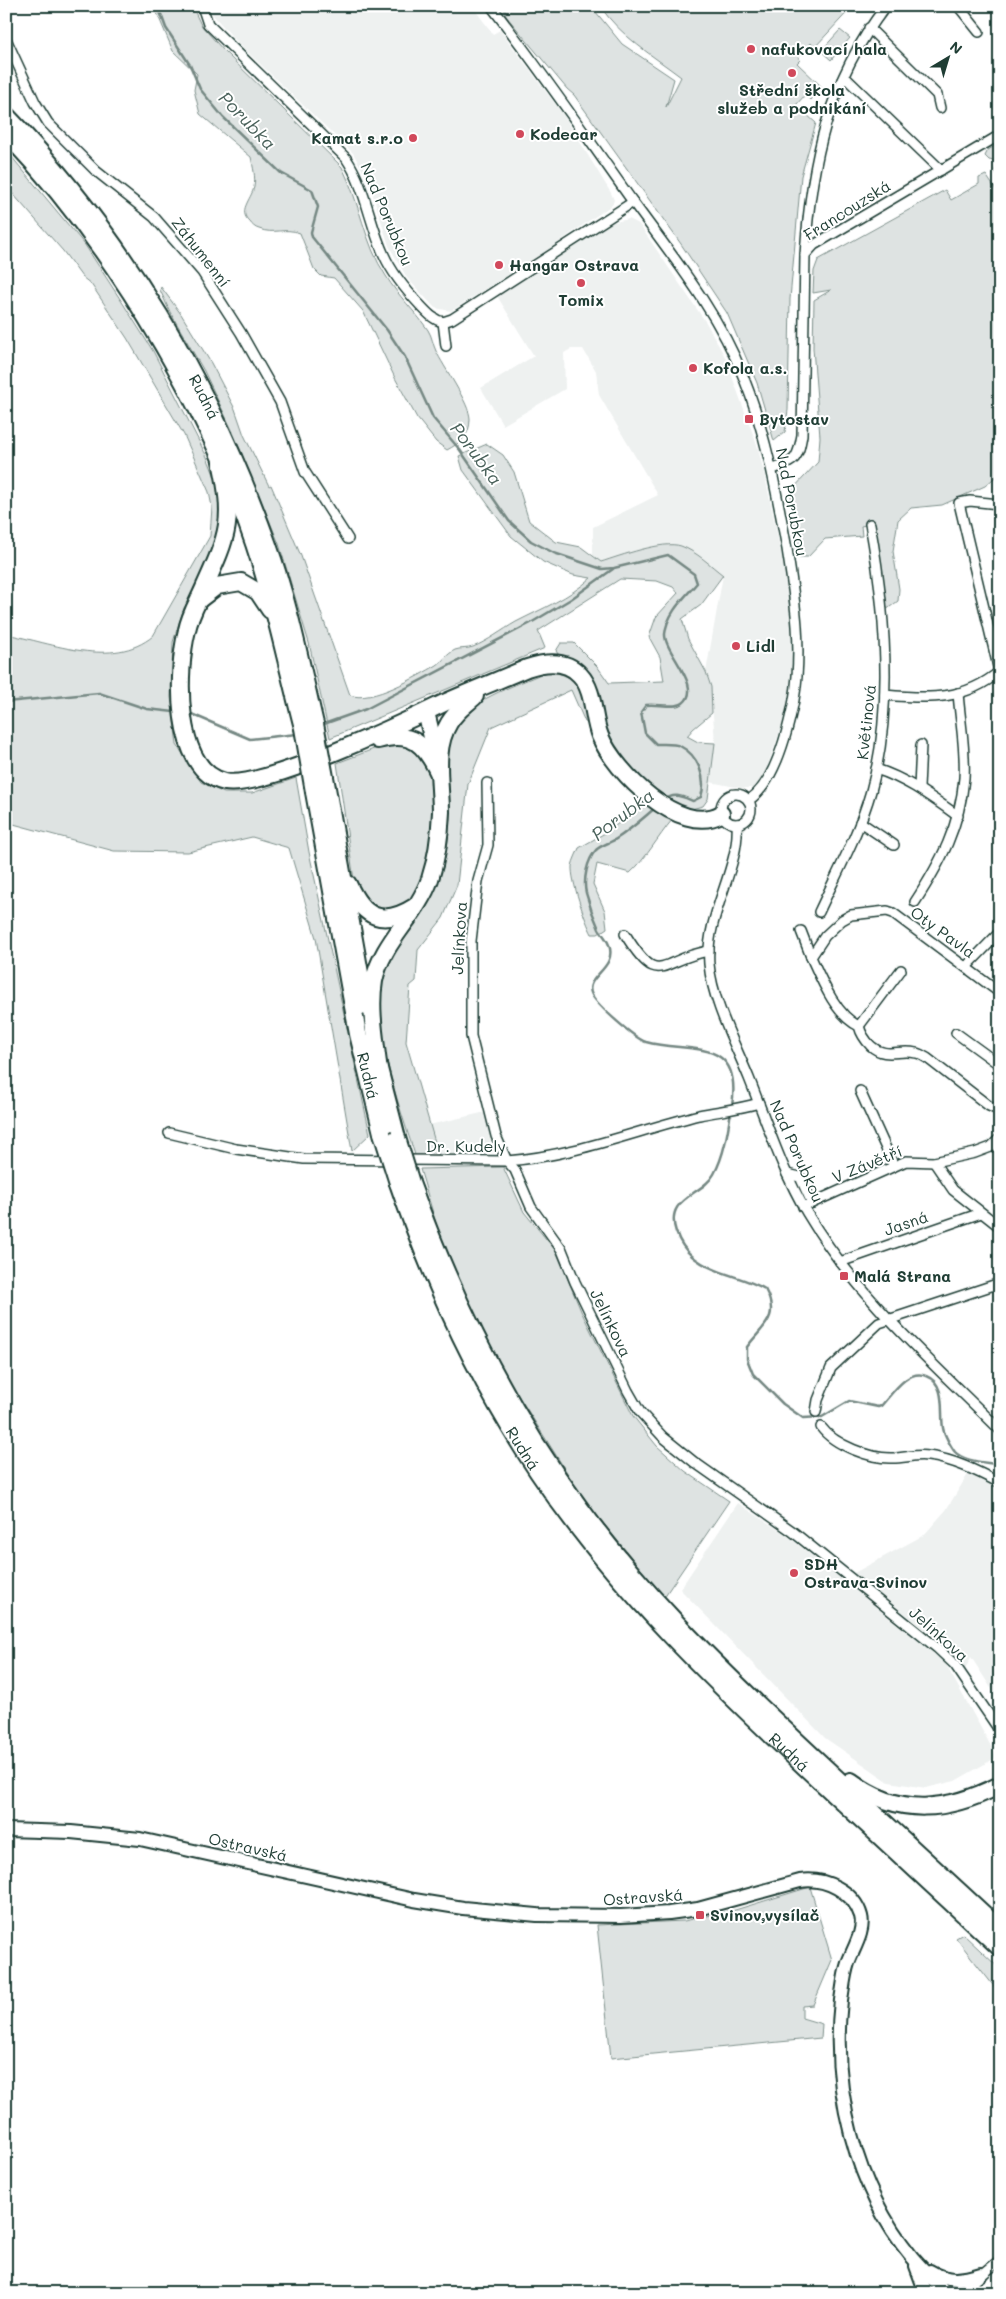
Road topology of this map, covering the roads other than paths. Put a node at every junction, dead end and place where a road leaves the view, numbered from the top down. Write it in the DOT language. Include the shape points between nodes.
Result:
graph roads {
  1 [pos="202,6"];
  2 [pos="490,6"];
  3 [pos="886,6"];
  4 [pos="958,6"];
  5 [pos="869,28"];
  6 [pos="979,32"];
  7 [pos="6,39"];
  8 [pos="842,80"];
  9 [pos="940,108"];
  10 [pos="6,115"];
  11 [pos="6,133"];
  12 [pos="1000,135"];
  13 [pos="941,170"];
  14 [pos="633,202"];
  15 [pos="805,254"];
  16 [pos="443,322"];
  17 [pos="446,346"];
  18 [pos="221,461"];
  19 [pos="773,469"];
  20 [pos="999,504"];
  21 [pos="870,524"];
  22 [pos="348,539"];
  23 [pos="198,601"];
  24 [pos="278,625"];
  25 [pos="1000,673"];
  26 [pos="484,687"];
  27 [pos="958,693"];
  28 [pos="885,695"];
  29 [pos="426,712"];
  30 [pos="309,726"];
  31 [pos="921,745"];
  32 [pos="336,751"];
  33 [pos="876,769"];
  34 [pos="439,774"];
  35 [pos="487,783"];
  36 [pos="919,788"];
  37 [pos="321,790"];
  38 [pos="749,800"];
  39 [pos="721,814"];
  40 [pos="958,816"];
  41 [pos="860,822"];
  42 [pos="737,824"];
  43 [pos="894,846"];
  44 [pos="341,868"];
  45 [pos="915,902"];
  46 [pos="416,906"];
  47 [pos="819,912"];
  48 [pos="801,931"];
  49 [pos="1000,932"];
  50 [pos="625,934"];
  51 [pos="709,951"];
  52 [pos="811,957"];
  53 [pos="966,967"];
  54 [pos="901,970"];
  55 [pos="1000,993"];
  56 [pos="859,1026"];
  57 [pos="956,1034"];
  58 [pos="1000,1065"];
  59 [pos="379,1072"];
  60 [pos="860,1091"];
  61 [pos="759,1103"];
  62 [pos="1000,1110"];
  63 [pos="169,1133"];
  64 [pos="1000,1138"];
  65 [pos="507,1161"];
  66 [pos="934,1162"];
  67 [pos="894,1166"];
  68 [pos="405,1183"];
  69 [pos="808,1205"];
  70 [pos="981,1213"];
  71 [pos="1000,1226"];
  72 [pos="840,1262"];
  73 [pos="1000,1283"];
  74 [pos="889,1319"];
  75 [pos="816,1412"];
  76 [pos="821,1427"];
  77 [pos="1000,1430"];
  78 [pos="1000,1483"];
  79 [pos="1000,1731"];
  80 [pos="819,1762"];
  81 [pos="1000,1785"];
  82 [pos="6,1830"];
  83 [pos="1000,1929"];
  84 [pos="1000,1948"];
  85 [pos="912,2257"];
  86 [pos="1000,2260"];
  87 [pos="982,2274"];
  88 [pos="926,2293"];
  89 [pos="946,2293"];
  90 [pos="960,2293"];
  1 -- 16 [label="street, Nad Porubkou" via="208,24 346,158 361,185 381,248 392,269 427,313"];
  2 -- 14 [label="street, Nad Porubkou" via="559,96"];
  3 -- 5 [label="street"];
  4 -- 6 [label="street"];
  5 -- 8 [label="street"];
  5 -- 9 [label="street" via="937,94"];
  7 -- 22 [label="street, Záhumenní" via="48,123 96,171 154,218 202,272 280,402 305,472"];
  8 -- 13 [label="street" via="847,80"];
  8 -- 15 [label="street" via="820,142"];
  10 -- 30 [label="highway, Rudná" via="67,182 104,231 146,291 200,388 234,457 268,546 291,622"];
  11 -- 18 [label="highway, Rudná" via="94,238 127,288 165,350"];
  12 -- 13 [label="street, Francouzská"];
  13 -- 15 [label="street, Francouzská" via="814,245"];
  14 -- 16 [label="street"];
  14 -- 19 [label="street, Nad Porubkou" via="701,297 731,349"];
  15 -- 19 [label="street, Francouzská" via="802,435 796,457 788,465"];
  16 -- 17 [label="street"];
  18 -- 23 [label="highway" via="227,491 228,524 221,550"];
  18 -- 24 [label="highway, Rudná" via="256,551"];
  19 -- 38 [label="street, Nad Porubkou" via="795,602 798,664 791,714 781,747 768,779"];
  20 -- 25 [label="street" via="959,503"];
  21 -- 28 [label="street, Květinová" via="878,569"];
  23 -- 24 [label="highway" via="217,586 241,582 258,592"];
  23 -- 32 [label="highway" via="185,635 180,688 185,729 201,766 221,781 244,782"];
  24 -- 30 [label="highway, Rudná"];
  25 -- 27 [label="street" via="974,689"];
  26 -- 29 [label="highway"];
  26 -- 34 [label="highway" via="446,727"];
  26 -- 39 [label="highway" via="536,665 553,663 571,667 587,685 597,730 623,772 675,812 695,819"];
  27 -- 28 [label="street" via="921,698"];
  27 -- 40 [label="street" via="964,777"];
  28 -- 33 [label="street, Květinová"];
  29 -- 32 [label="highway"];
  29 -- 34 [label="highway"];
  30 -- 37 [label="highway, bridge"];
  31 -- 36 [label="street"];
  32 -- 34 [label="highway" via="404,736 423,747"];
  33 -- 36 [label="street"];
  33 -- 41 [label="street, Květinová"];
  34 -- 46 [label="highway" via="441,815 437,847 429,880"];
  35 -- 65 [label="street, Jelínkova" via="488,845 478,881 471,941 471,1036 496,1136"];
  36 -- 40 [label="street"];
  37 -- 44 [label="highway, Rudná"];
  37 -- 68 [label="highway, Rudná, bridge" via="358,1034 382,1133"];
  38 -- 39 [label="street" via="738,793 728,795 721,805"];
  38 -- 42 [label="street" via="749,817"];
  39 -- 42 [label="street"];
  40 -- 45 [label="street" via="946,850"];
  41 -- 43 [label="street"];
  41 -- 47 [label="street, Květinová"];
  42 -- 51 [label="street, Nad Porubkou" via="736,845"];
  44 -- 46 [label="highway" via="358,903 371,914 390,918"];
  44 -- 59 [label="highway, Rudná"];
  46 -- 59 [label="highway" via="385,953 375,977 372,1001"];
  48 -- 52 [label="street"];
  49 -- 53 [label="street"];
  50 -- 51 [label="street" via="639,957 657,968"];
  51 -- 61 [label="street, Nad Porubkou" via="711,978"];
  52 -- 53 [label="street, Oty Pavla" via="842,920 851,915 887,911"];
  52 -- 56 [label="street" via="844,1016"];
  53 -- 55 [label="street, Oty Pavla"];
  54 -- 56 [label="street"];
  56 -- 62 [label="street" via="860,1032 877,1052 921,1055 989,1106"];
  57 -- 58 [label="street"];
  59 -- 68 [label="highway, Rudná, bridge" via="398,1138"];
  60 -- 67 [label="street"];
  61 -- 65 [label="street, Dr. Kudely" via="699,1115 538,1159"];
  61 -- 69 [label="street, Nad Porubkou" via="787,1174"];
  63 -- 65 [label="street, Dr. Kudely" via="236,1149 304,1159"];
  64 -- 66 [label="street, V Závětří" via="991,1147 975,1153"];
  65 -- 79 [label="street, Jelínkova" via="516,1170 531,1207 562,1250 587,1308 640,1412 663,1437 694,1462 792,1531 937,1648 961,1673"];
  66 -- 67 [label="street, V Závětří" via="906,1161"];
  66 -- 70 [label="street" via="953,1190"];
  67 -- 69 [label="street, V Závětří"];
  68 -- 80 [label="highway, Rudná" via="468,1323 503,1390 549,1464 594,1527 647,1591"];
  68 -- 84 [label="highway, Rudná" via="433,1277 479,1373 539,1473 593,1547 709,1676"];
  69 -- 72 [label="street, Nad Porubkou"];
  70 -- 71 [label="street"];
  70 -- 72 [label="street, Jasná"];
  72 -- 74 [label="street, Nad Porubkou"];
  73 -- 74 [label="street"];
  74 -- 75 [label="street" via="879,1323 831,1368"];
  74 -- 77 [label="street, Nad Porubkou"];
  76 -- 78 [label="street" via="827,1435 850,1449 892,1458 937,1458"];
  80 -- 81 [label="highway" via="834,1768 863,1790 911,1806 952,1805"];
  80 -- 83 [label="highway, Rudná"];
  82 -- 85 [label="street, Ostravská" via="140,1839 414,1900 537,1915 669,1913 698,1909 800,1881 814,1880 832,1885 854,1902 861,1919 844,1977 841,2002 839,2056 845,2106 858,2157 868,2181"];
  85 -- 87 [label="street" via="938,2276 950,2280"];
  85 -- 88 [label="street"];
  85 -- 89 [label="street, Ostravská"];
  86 -- 87 [label="street"];
  87 -- 90 [label="street"];
}
